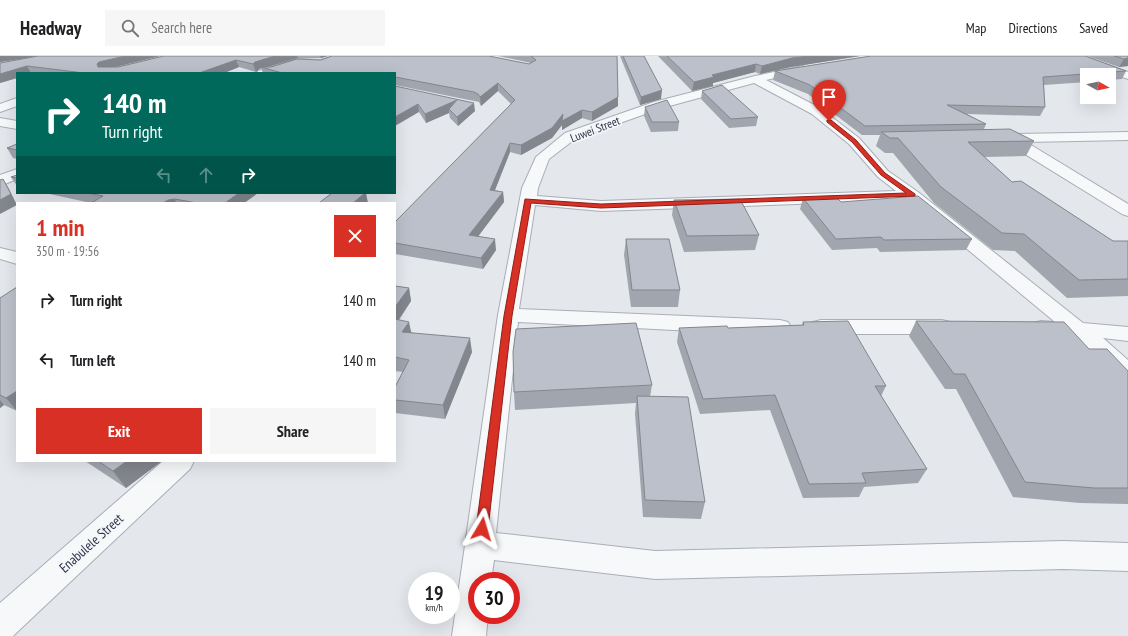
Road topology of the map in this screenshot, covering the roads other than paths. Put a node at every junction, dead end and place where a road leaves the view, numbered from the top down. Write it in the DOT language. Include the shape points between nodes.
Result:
graph roads {
  1 [pos="343,56"];
  2 [pos="1073,56"];
  3 [pos="298,62"];
  4 [pos="821,66"];
  5 [pos="332,71"];
  6 [pos="265,72"];
  7 [pos="1128,76"];
  8 [pos="755,79"];
  9 [pos="16,102"];
  10 [pos="0,108"];
  11 [pos="0,122"];
  12 [pos="16,125"];
  13 [pos="1128,136"];
  14 [pos="1008,138"];
  15 [pos="985,139"];
  16 [pos="16,174"];
  17 [pos="0,182"];
  18 [pos="912,195"];
  19 [pos="528,200"];
  20 [pos="1128,211"];
  21 [pos="0,253"];
  22 [pos="16,258"];
  23 [pos="508,316"];
  24 [pos="961,327"];
  25 [pos="1023,327"];
  26 [pos="1077,329"];
  27 [pos="1128,334"];
  28 [pos="1128,372"];
  29 [pos="180,462"];
  30 [pos="480,544"];
  31 [pos="1128,557"];
  32 [pos="0,625"];
  33 [pos="469,636"];
  1 -- 3 [label="street" via="322,63"];
  2 -- 7 [label="street"];
  3 -- 5 [label="street"];
  3 -- 6 [label="street"];
  4 -- 8 [label="street, Luwei Street"];
  8 -- 18 [label="street" via="816,111 861,141 883,174"];
  8 -- 19 [label="street, Luwei Street" via="658,105 570,136 543,158 530,188"];
  9 -- 10 [label="street"];
  11 -- 12 [label="street"];
  13 -- 14 [label="street"];
  14 -- 15 [label="street"];
  14 -- 20 [label="street"];
  16 -- 17 [label="street"];
  18 -- 19 [label="street" via="601,206"];
  18 -- 26 [label="street"];
  19 -- 23 [label="street, Luwei Street"];
  21 -- 22 [label="street"];
  23 -- 24 [label="street" via="752,327"];
  23 -- 30 [label="street, Luwei Street"];
  25 -- 26 [label="street"];
  26 -- 27 [label="street"];
  26 -- 28 [label="street"];
  29 -- 32 [label="street, Enabulele Street"];
  30 -- 31 [label="street" via="655,565 1064,555"];
  30 -- 33 [label="street, Luwei Street"];
}
